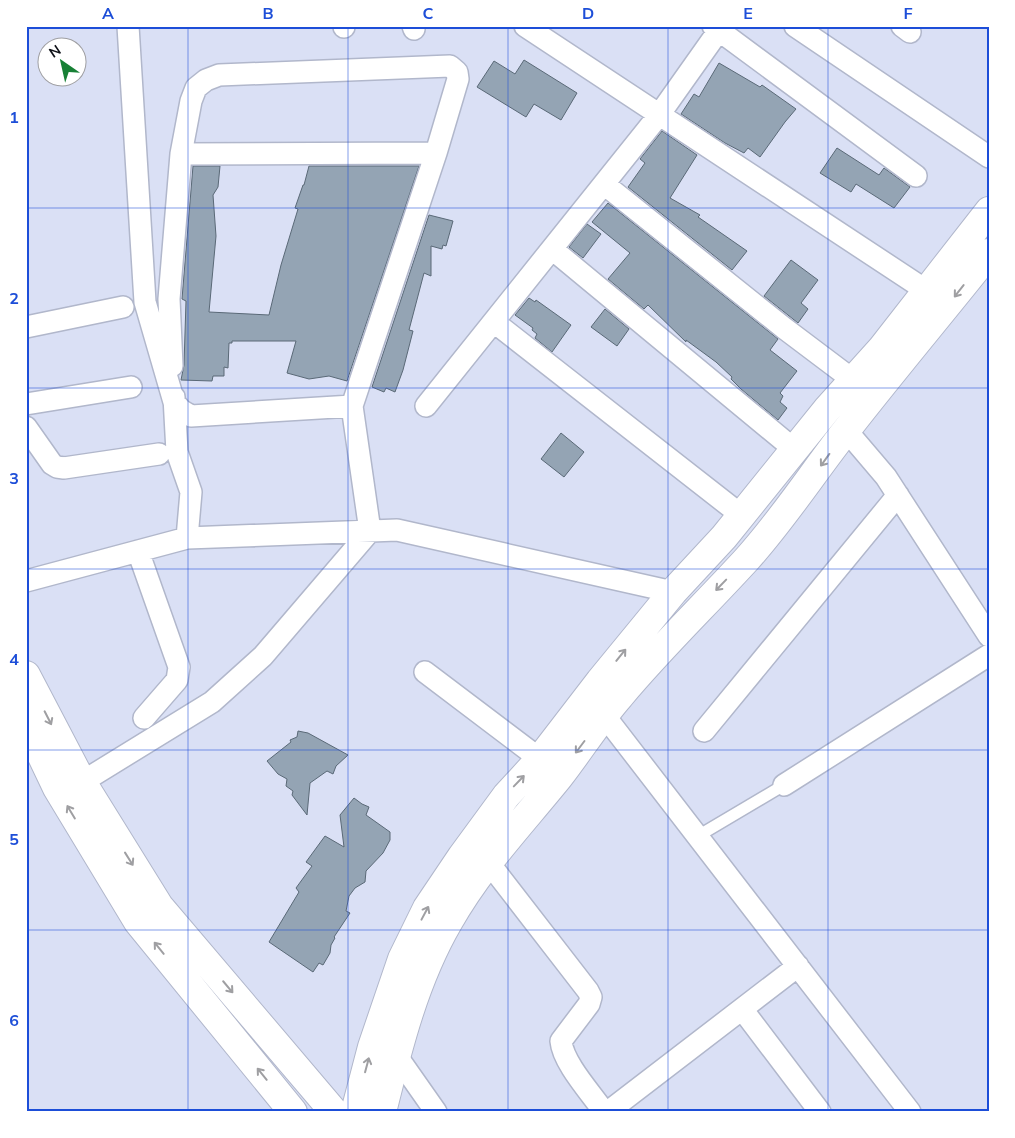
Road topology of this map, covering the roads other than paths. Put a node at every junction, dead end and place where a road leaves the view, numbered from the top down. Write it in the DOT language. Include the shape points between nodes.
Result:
graph roads {
  1 [pos="128,26"];
  2 [pos="526,26"];
  3 [pos="795,26"];
  4 [pos="718,28"];
  5 [pos="659,115"];
  6 [pos="436,153"];
  7 [pos="181,154"];
  8 [pos="989,157"];
  9 [pos="916,176"];
  10 [pos="604,184"];
  11 [pos="989,212"];
  12 [pos="552,249"];
  13 [pos="989,253"];
  14 [pos="927,291"];
  15 [pos="123,307"];
  16 [pos="494,322"];
  17 [pos="26,327"];
  18 [pos="853,380"];
  19 [pos="131,387"];
  20 [pos="174,402"];
  21 [pos="26,404"];
  22 [pos="352,406"];
  23 [pos="426,406"];
  24 [pos="26,428"];
  25 [pos="846,430"];
  26 [pos="795,450"];
  27 [pos="159,454"];
  28 [pos="898,495"];
  29 [pos="741,515"];
  30 [pos="370,531"];
  31 [pos="187,538"];
  32 [pos="138,551"];
  33 [pos="26,581"];
  34 [pos="673,592"];
  35 [pos="989,636"];
  36 [pos="989,654"];
  37 [pos="425,672"];
  38 [pos="26,675"];
  39 [pos="604,715"];
  40 [pos="144,718"];
  41 [pos="26,723"];
  42 [pos="704,731"];
  43 [pos="540,759"];
  44 [pos="82,782"];
  45 [pos="784,785"];
  46 [pos="698,836"];
  47 [pos="489,863"];
  48 [pos="798,966"];
  49 [pos="742,1009"];
  50 [pos="396,1054"];
  51 [pos="293,1112"];
  52 [pos="334,1112"];
  53 [pos="355,1112"];
  54 [pos="382,1112"];
  55 [pos="436,1112"];
  56 [pos="604,1112"];
  57 [pos="611,1112"];
  58 [pos="820,1112"];
  59 [pos="910,1112"];
  1 -- 20 [label="street" via="145,302"];
  2 -- 5 [label="street"];
  3 -- 8 [label="street"];
  4 -- 5 [label="street"];
  4 -- 9 [label="street"];
  5 -- 10 [label="street"];
  5 -- 14 [label="street"];
  6 -- 7 [label="street"];
  6 -- 7 [label="street" via="458,80 457,72 450,66 220,75 196,88"];
  6 -- 22 [label="street"];
  7 -- 20 [label="street" via="169,299"];
  10 -- 12 [label="street"];
  10 -- 18 [label="street"];
  11 -- 14 [label="main road"];
  12 -- 16 [label="street"];
  12 -- 26 [label="street"];
  13 -- 25 [label="main road, one-way"];
  14 -- 18 [label="main road"];
  15 -- 17 [label="street"];
  16 -- 23 [label="street"];
  16 -- 29 [label="street"];
  18 -- 26 [label="main road"];
  19 -- 21 [label="street"];
  20 -- 22 [label="street" via="191,416"];
  20 -- 31 [label="street" via="177,452 191,492"];
  22 -- 30 [label="street"];
  24 -- 27 [label="street" via="57,467"];
  25 -- 28 [label="street"];
  25 -- 39 [label="main road, one-way" via="748,558"];
  26 -- 29 [label="main road"];
  28 -- 35 [label="street"];
  28 -- 42 [label="street"];
  29 -- 34 [label="main road"];
  30 -- 31 [label="street"];
  30 -- 34 [label="street" via="397,530"];
  30 -- 44 [label="street" via="263,656 212,702"];
  31 -- 32 [label="street"];
  32 -- 33 [label="street"];
  32 -- 40 [label="street" via="179,667 177,680"];
  43 -- 34 [label="main road, one-way"];
  36 -- 45 [label="street"];
  37 -- 43 [label="street"];
  38 -- 44 [label="main road, one-way"];
  39 -- 46 [label="street"];
  39 -- 47 [label="main road, one-way"];
  51 -- 41 [label="main road, one-way" via="138,922 57,788"];
  53 -- 43 [label="main road, one-way" via="372,1047 402,959 427,908 506,796"];
  44 -- 52 [label="main road, one-way" via="159,906"];
  45 -- 46 [label="lane"];
  46 -- 48 [label="street"];
  47 -- 50 [label="main road" via="449,921 425,968"];
  47 -- 56 [label="street" via="591,997 561,1041 562,1050"];
  48 -- 49 [label="street"];
  48 -- 59 [label="street"];
  49 -- 57 [label="street"];
  49 -- 58 [label="street"];
  50 -- 54 [label="main road"];
  50 -- 55 [label="street"];
}
